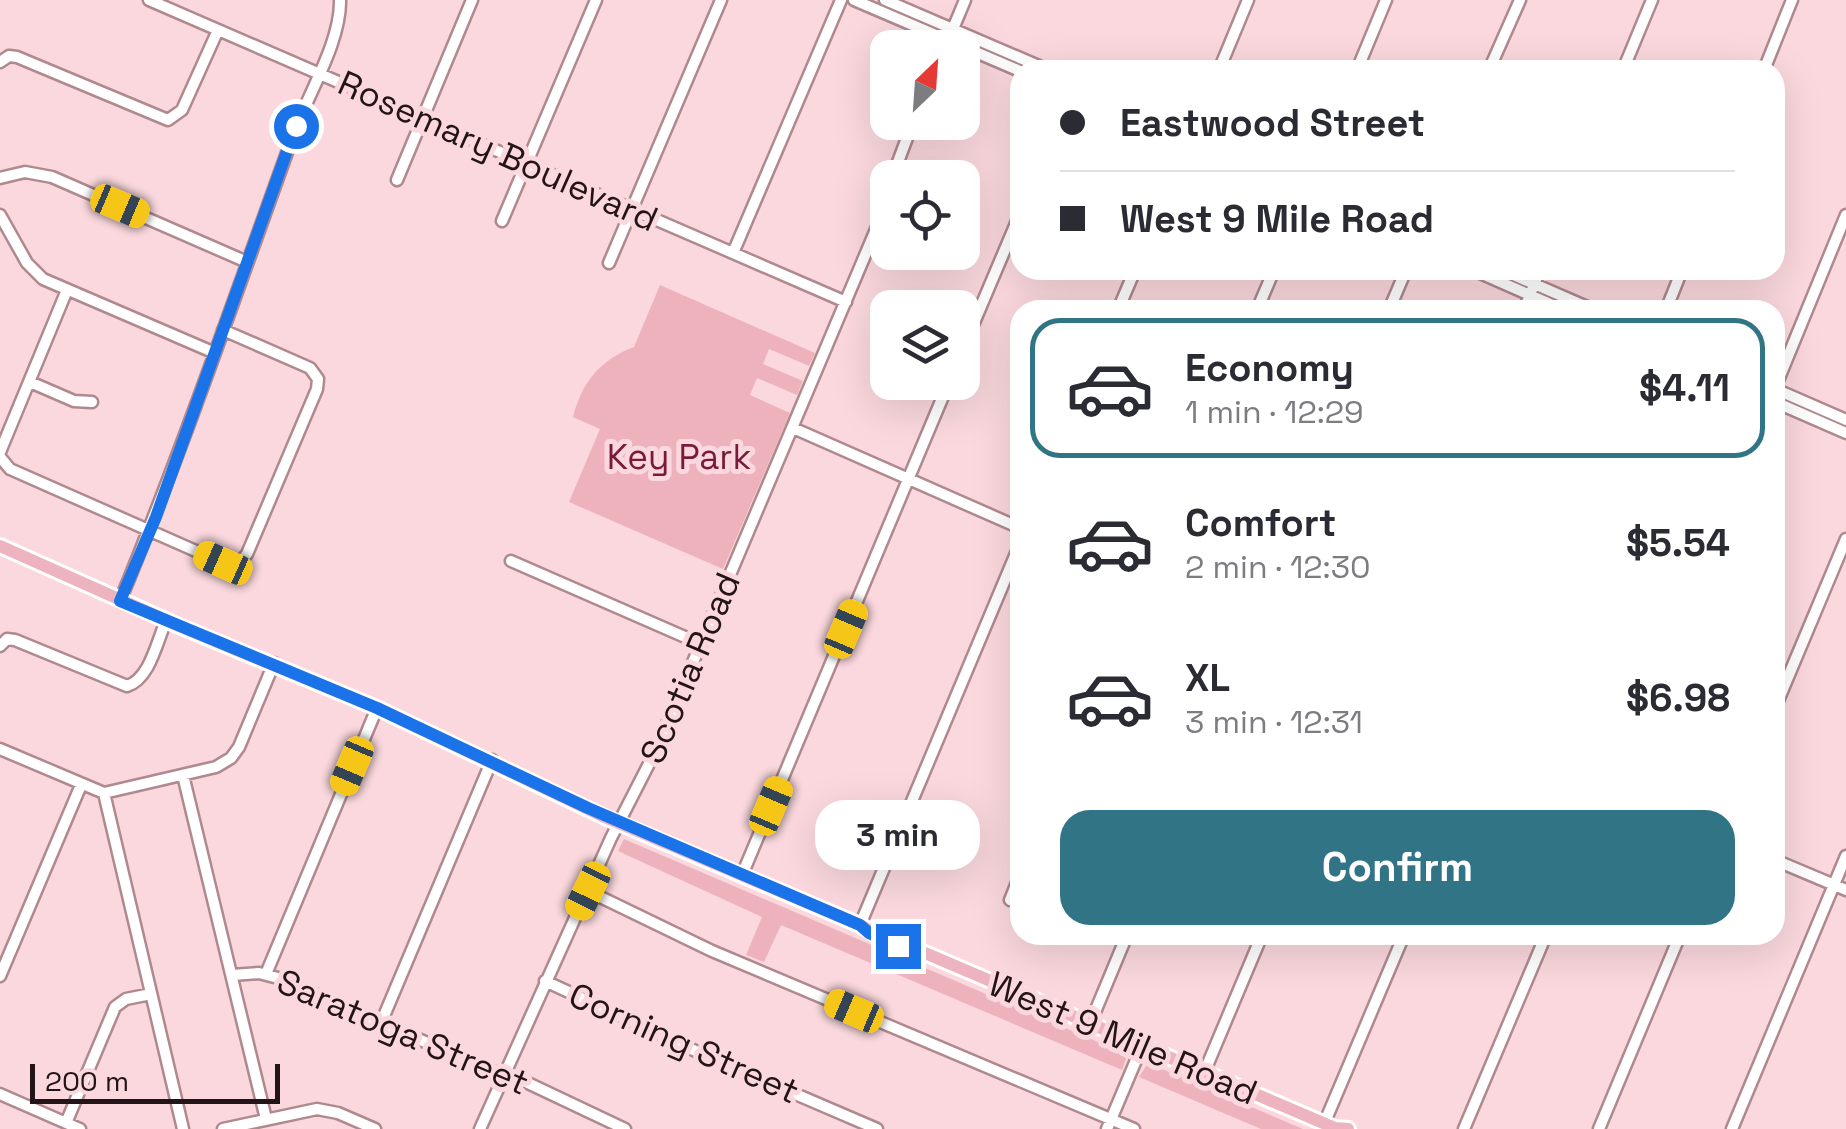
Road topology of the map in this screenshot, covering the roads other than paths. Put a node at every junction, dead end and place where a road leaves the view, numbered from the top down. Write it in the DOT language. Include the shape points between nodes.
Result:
graph roads {
  1 [pos="149,0"];
  2 [pos="340,0"];
  3 [pos="350,0"];
  4 [pos="472,0"];
  5 [pos="596,0"];
  6 [pos="721,0"];
  7 [pos="841,0"];
  8 [pos="854,0"];
  9 [pos="884,0"];
  10 [pos="965,0"];
  11 [pos="1248,0"];
  12 [pos="1386,0"];
  13 [pos="1520,0"];
  14 [pos="1652,0"];
  15 [pos="1792,0"];
  16 [pos="338,26"];
  17 [pos="218,30"];
  18 [pos="926,30"];
  19 [pos="933,30"];
  20 [pos="952,30"];
  21 [pos="980,49"];
  22 [pos="980,54"];
  23 [pos="1016,60"];
  24 [pos="1223,60"];
  25 [pos="1361,60"];
  26 [pos="1493,60"];
  27 [pos="1627,60"];
  28 [pos="1768,60"];
  29 [pos="0,62"];
  30 [pos="1010,67"];
  31 [pos="319,73"];
  32 [pos="422,118"];
  33 [pos="527,163"];
  34 [pos="0,178"];
  35 [pos="397,180"];
  36 [pos="632,209"];
  37 [pos="0,215"];
  38 [pos="1846,215"];
  39 [pos="502,221"];
  40 [pos="1010,238"];
  41 [pos="870,244"];
  42 [pos="733,254"];
  43 [pos="248,262"];
  44 [pos="609,263"];
  45 [pos="1505,280"];
  46 [pos="1518,280"];
  47 [pos="1536,280"];
  48 [pos="1532,289"];
  49 [pos="67,290"];
  50 [pos="1528,300"];
  51 [pos="1549,300"];
  52 [pos="1564,300"];
  53 [pos="846,302"];
  54 [pos="980,308"];
  55 [pos="223,330"];
  56 [pos="215,353"];
  57 [pos="1785,364"];
  58 [pos="30,382"];
  59 [pos="1785,393"];
  60 [pos="941,400"];
  61 [pos="92,402"];
  62 [pos="1785,406"];
  63 [pos="1846,420"];
  64 [pos="793,428"];
  65 [pos="1846,433"];
  66 [pos="0,454"];
  67 [pos="908,479"];
  68 [pos="1010,524"];
  69 [pos="150,530"];
  70 [pos="1846,539"];
  71 [pos="0,546"];
  72 [pos="510,562"];
  73 [pos="1010,568"];
  74 [pos="120,601"];
  75 [pos="166,620"];
  76 [pos="3,643"];
  77 [pos="701,644"];
  78 [pos="274,664"];
  79 [pos="1785,684"];
  80 [pos="377,708"];
  81 [pos="0,750"];
  82 [pos="492,760"];
  83 [pos="183,775"];
  84 [pos="80,784"];
  85 [pos="104,792"];
  86 [pos="619,822"];
  87 [pos="1846,856"];
  88 [pos="1785,864"];
  89 [pos="742,875"];
  90 [pos="1834,885"];
  91 [pos="1846,890"];
  92 [pos="588,891"];
  93 [pos="860,925"];
  94 [pos="1123,945"];
  95 [pos="1258,945"];
  96 [pos="1400,945"];
  97 [pos="1542,945"];
  98 [pos="1676,945"];
  99 [pos="266,974"];
  100 [pos="232,975"];
  101 [pos="0,976"];
  102 [pos="546,981"];
  103 [pos="151,994"];
  104 [pos="381,1023"];
  105 [pos="1090,1024"];
  106 [pos="1142,1046"];
  107 [pos="1204,1072"];
  108 [pos="502,1074"];
  109 [pos="0,1094"];
  110 [pos="266,1119"];
  111 [pos="66,1123"];
  112 [pos="1109,1124"];
  113 [pos="1332,1127"];
  114 [pos="80,1129"];
  115 [pos="183,1129"];
  116 [pos="223,1129"];
  117 [pos="375,1129"];
  118 [pos="480,1129"];
  119 [pos="625,1129"];
  120 [pos="877,1129"];
  121 [pos="1134,1129"];
  122 [pos="1348,1129"];
  123 [pos="1464,1129"];
  124 [pos="1599,1129"];
  125 [pos="1732,1129"];
  1 -- 17 [label="street, Rosemary Boulevard"];
  2 -- 16 [label="street"];
  3 -- 16 [label="street"];
  4 -- 32 [label="street"];
  5 -- 33 [label="street"];
  6 -- 36 [label="street"];
  7 -- 42 [label="street"];
  8 -- 18 [label="street"];
  9 -- 19 [label="street"];
  10 -- 20 [label="street"];
  11 -- 24 [label="street"];
  12 -- 25 [label="street"];
  13 -- 26 [label="street"];
  14 -- 27 [label="street"];
  15 -- 28 [label="street"];
  16 -- 31 [label="street"];
  17 -- 29 [label="street" via="182,110 168,120 17,57"];
  17 -- 31 [label="street, Rosemary Boulevard"];
  21 -- 23 [label="street"];
  22 -- 30 [label="street"];
  31 -- 32 [label="street, Rosemary Boulevard"];
  31 -- 43 [label="street"];
  32 -- 33 [label="street, Rosemary Boulevard"];
  32 -- 35 [label="street"];
  33 -- 36 [label="street, Rosemary Boulevard"];
  33 -- 39 [label="street"];
  34 -- 43 [label="street" via="25,172 52,178"];
  36 -- 42 [label="street, Rosemary Boulevard"];
  36 -- 44 [label="street"];
  37 -- 49 [label="street" via="35,273"];
  38 -- 57 [label="street"];
  40 -- 54 [label="street"];
  41 -- 53 [label="street, Scotia Road"];
  42 -- 53 [label="street, Rosemary Boulevard"];
  43 -- 55 [label="street"];
  45 -- 48 [label="street"];
  46 -- 48 [label="street"];
  47 -- 48 [label="street"];
  48 -- 50 [label="street"];
  48 -- 51 [label="street"];
  48 -- 52 [label="street"];
  49 -- 56 [label="street"];
  49 -- 58 [label="street"];
  53 -- 64 [label="street, Scotia Road"];
  55 -- 56 [label="street"];
  55 -- 69 [label="street" via="310,368 317,389 239,563 223,563"];
  56 -- 69 [label="street"];
  58 -- 61 [label="street"];
  58 -- 66 [label="street"];
  59 -- 63 [label="street"];
  60 -- 67 [label="street"];
  62 -- 65 [label="street"];
  64 -- 67 [label="street"];
  64 -- 77 [label="street, Scotia Road"];
  66 -- 69 [label="street" via="10,469"];
  67 -- 68 [label="street"];
  67 -- 89 [label="street"];
  69 -- 74 [label="street"];
  70 -- 79 [label="street"];
  71 -- 74 [label="main road, West 9 Mile Road"];
  72 -- 77 [label="street"];
  73 -- 93 [label="street"];
  74 -- 75 [label="main road, West 9 Mile Road"];
  75 -- 76 [label="street" via="144,674 127,686 15,640"];
  75 -- 78 [label="main road, West 9 Mile Road"];
  77 -- 86 [label="street, Scotia Road"];
  78 -- 80 [label="main road, West 9 Mile Road"];
  78 -- 83 [label="street" via="231,758"];
  80 -- 82 [label="main road, West 9 Mile Road"];
  80 -- 99 [label="street"];
  81 -- 84 [label="street"];
  82 -- 86 [label="main road, West 9 Mile Road"];
  82 -- 104 [label="street"];
  83 -- 85 [label="street"];
  83 -- 100 [label="street"];
  84 -- 85 [label="street"];
  84 -- 101 [label="street"];
  85 -- 103 [label="street"];
  86 -- 89 [label="main road, West 9 Mile Road"];
  86 -- 92 [label="street, Scotia Road"];
  87 -- 90 [label="street"];
  88 -- 90 [label="street"];
  89 -- 93 [label="main road, West 9 Mile Road"];
  90 -- 91 [label="street"];
  90 -- 125 [label="street"];
  92 -- 102 [label="street, Scotia Road"];
  92 -- 112 [label="street"];
  93 -- 105 [label="main road, West 9 Mile Road" via="880,928"];
  94 -- 105 [label="street"];
  95 -- 107 [label="street"];
  96 -- 113 [label="street"];
  97 -- 123 [label="street"];
  98 -- 124 [label="street"];
  99 -- 100 [label="street, Saratoga Street"];
  99 -- 104 [label="street, Saratoga Street"];
  100 -- 110 [label="street"];
  102 -- 108 [label="street, Scotia Road"];
  102 -- 120 [label="street, Corning Street"];
  103 -- 111 [label="street" via="116,1007"];
  103 -- 115 [label="street"];
  104 -- 108 [label="street, Saratoga Street"];
  105 -- 106 [label="main road, West 9 Mile Road"];
  106 -- 107 [label="main road, West 9 Mile Road"];
  106 -- 112 [label="street"];
  107 -- 113 [label="main road, West 9 Mile Road"];
  108 -- 118 [label="street, Scotia Road"];
  108 -- 119 [label="street, Saratoga Street"];
  109 -- 111 [label="street"];
  110 -- 116 [label="street"];
  110 -- 117 [label="street" via="317,1109"];
  111 -- 114 [label="street"];
  112 -- 121 [label="street"];
  113 -- 122 [label="main road, West 9 Mile Road"];
}
